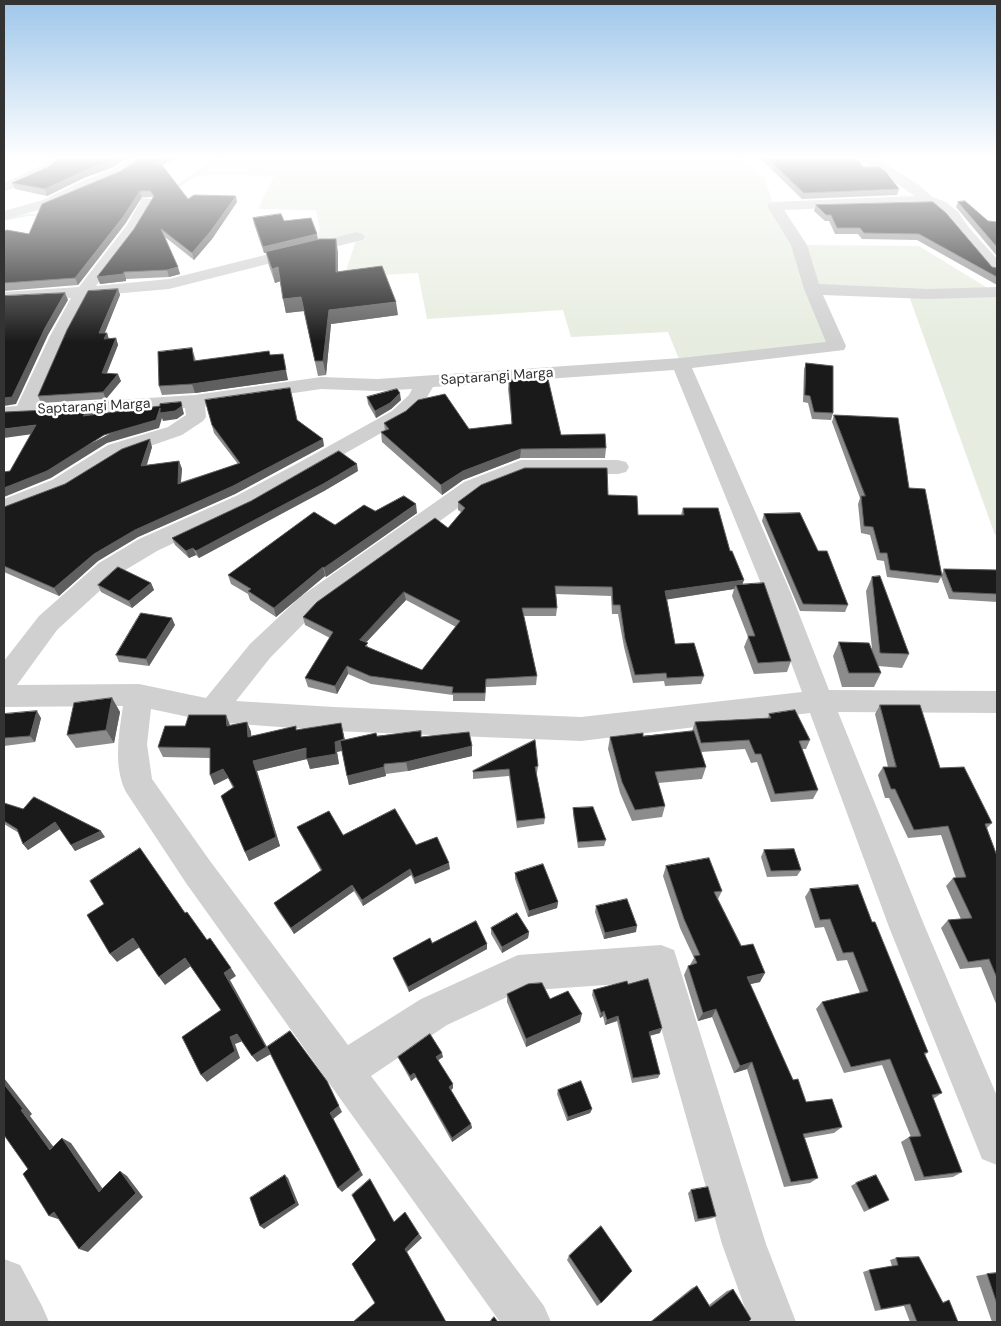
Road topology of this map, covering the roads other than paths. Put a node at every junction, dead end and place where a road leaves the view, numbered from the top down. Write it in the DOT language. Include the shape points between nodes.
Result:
graph roads {
  1 [pos="138,218"];
  2 [pos="782,218"];
  3 [pos="955,218"];
  4 [pos="357,237"];
  5 [pos="997,268"];
  6 [pos="812,289"];
  7 [pos="83,292"];
  8 [pos="997,292"];
  9 [pos="4,297"];
  10 [pos="681,364"];
  11 [pos="426,382"];
  12 [pos="194,401"];
  13 [pos="26,410"];
  14 [pos="4,413"];
  15 [pos="618,467"];
  16 [pos="4,507"];
  17 [pos="4,680"];
  18 [pos="140,695"];
  19 [pos="4,696"];
  20 [pos="819,701"];
  21 [pos="997,702"];
  22 [pos="212,711"];
  23 [pos="344,1071"];
  24 [pos="997,1144"];
  25 [pos="4,1280"];
  26 [pos="26,1322"];
  27 [pos="528,1322"];
  28 [pos="773,1322"];
  1 -- 7 [label="street"];
  2 -- 6 [label="street, Saptarangi Marga" via="799,245"];
  3 -- 5 [label="street"];
  4 -- 7 [label="street" via="189,280"];
  6 -- 8 [label="street"];
  6 -- 10 [label="street, Saptarangi Marga" via="837,346"];
  7 -- 9 [label="street"];
  7 -- 13 [label="street" via="56,339"];
  10 -- 11 [label="street, Saptarangi Marga"];
  10 -- 20 [label="street" via="777,591"];
  11 -- 12 [label="street, Saptarangi Marga" via="377,385 321,383"];
  11 -- 17 [label="street" via="417,398 399,415 244,501 148,545 108,569 48,623"];
  12 -- 13 [label="street, Saptarangi Marga"];
  12 -- 16 [label="street" via="196,417 175,431 116,450 60,485"];
  13 -- 14 [label="street, Saptarangi Marga"];
  15 -- 22 [label="street" via="521,467 472,486 309,603 260,651"];
  18 -- 19 [label="street"];
  18 -- 22 [label="street"];
  18 -- 23 [label="street" via="132,744 137,784"];
  20 -- 21 [label="street"];
  20 -- 22 [label="street" via="581,729 344,720"];
  20 -- 24 [label="street" via="907,927"];
  23 -- 27 [label="street"];
  23 -- 28 [label="street" via="434,1012 518,974 661,963 744,1244"];
  25 -- 26 [label="street"];
}
